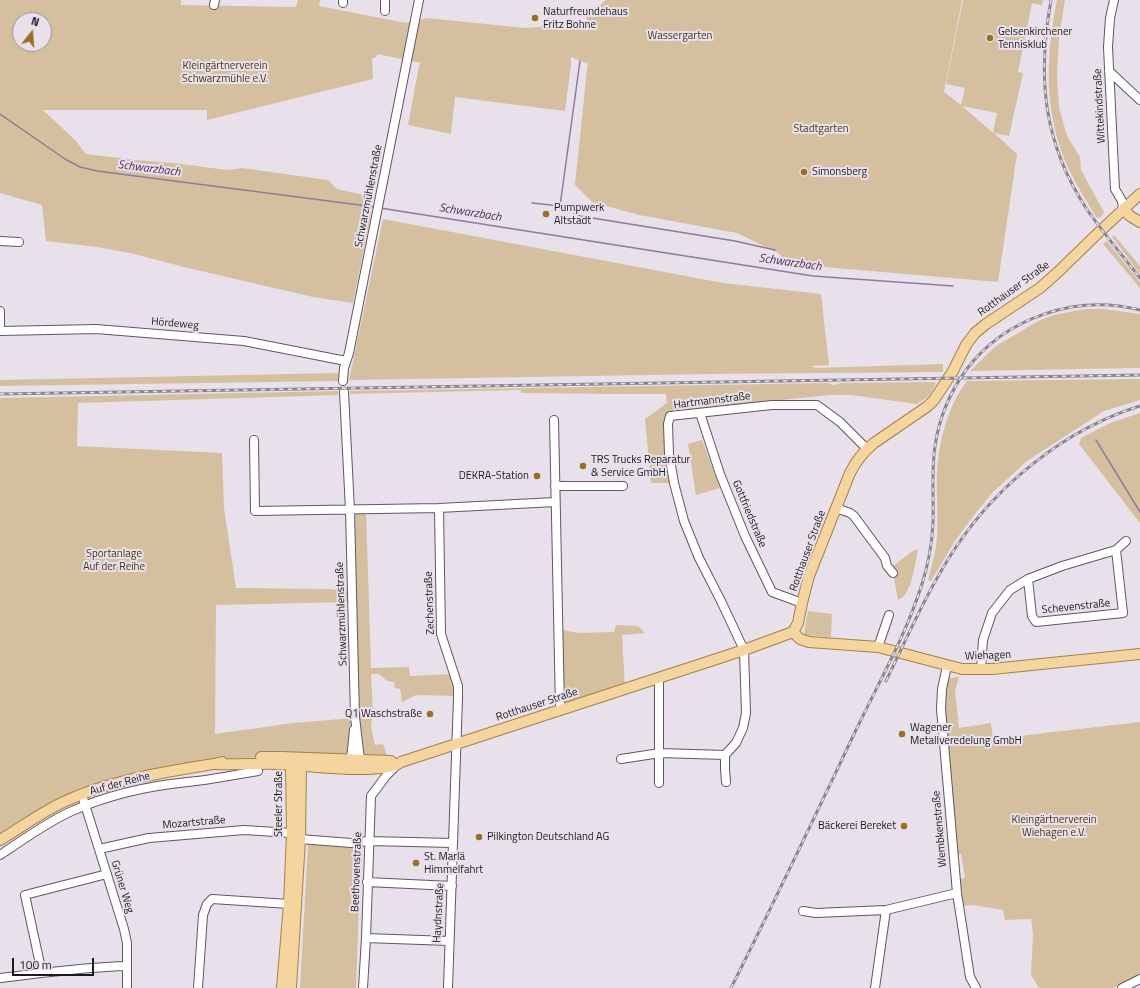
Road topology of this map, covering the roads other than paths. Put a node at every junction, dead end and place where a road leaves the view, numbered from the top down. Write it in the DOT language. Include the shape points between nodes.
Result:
graph roads {
  1 [pos="385,0"];
  2 [pos="415,0"];
  3 [pos="419,0"];
  4 [pos="1114,0"];
  5 [pos="385,11"];
  6 [pos="415,16"];
  7 [pos="1109,71"];
  8 [pos="1140,100"];
  9 [pos="1140,194"];
  10 [pos="1123,209"];
  11 [pos="1140,222"];
  12 [pos="0,241"];
  13 [pos="20,242"];
  14 [pos="0,311"];
  15 [pos="0,331"];
  16 [pos="346,361"];
  17 [pos="343,381"];
  18 [pos="344,392"];
  19 [pos="700,413"];
  20 [pos="554,420"];
  21 [pos="254,440"];
  22 [pos="867,449"];
  23 [pos="555,486"];
  24 [pos="623,486"];
  25 [pos="555,502"];
  26 [pos="439,508"];
  27 [pos="836,508"];
  28 [pos="350,510"];
  29 [pos="1126,541"];
  30 [pos="1116,550"];
  31 [pos="893,574"];
  32 [pos="1028,579"];
  33 [pos="802,603"];
  34 [pos="890,615"];
  35 [pos="793,632"];
  36 [pos="878,647"];
  37 [pos="744,650"];
  38 [pos="1140,654"];
  39 [pos="947,666"];
  40 [pos="981,670"];
  41 [pos="659,678"];
  42 [pos="560,709"];
  43 [pos="456,744"];
  44 [pos="660,753"];
  45 [pos="725,755"];
  46 [pos="621,759"];
  47 [pos="296,762"];
  48 [pos="355,762"];
  49 [pos="399,763"];
  50 [pos="258,771"];
  51 [pos="659,782"];
  52 [pos="726,782"];
  53 [pos="82,795"];
  54 [pos="85,806"];
  55 [pos="292,833"];
  56 [pos="300,839"];
  57 [pos="0,840"];
  58 [pos="369,841"];
  59 [pos="452,843"];
  60 [pos="99,849"];
  61 [pos="0,855"];
  62 [pos="107,874"];
  63 [pos="368,882"];
  64 [pos="452,886"];
  65 [pos="957,893"];
  66 [pos="290,904"];
  67 [pos="886,910"];
  68 [pos="803,912"];
  69 [pos="366,938"];
  70 [pos="449,941"];
  71 [pos="127,966"];
  72 [pos="42,973"];
  73 [pos="0,978"];
  74 [pos="1140,979"];
  75 [pos="127,988"];
  76 [pos="198,988"];
  77 [pos="282,988"];
  78 [pos="291,988"];
  79 [pos="363,988"];
  80 [pos="448,988"];
  81 [pos="875,988"];
  82 [pos="976,988"];
  83 [pos="1122,988"];
  1 -- 5 [label="street"];
  2 -- 6 [label="street, Schwarzmühlenstraße"];
  3 -- 6 [label="street, Schwarzmühlenstraße"];
  4 -- 7 [label="street, Wittekindstraße" via="1110,18"];
  6 -- 16 [label="street, Schwarzmühlenstraße"];
  7 -- 8 [label="street"];
  7 -- 10 [label="street, Wittekindstraße" via="1115,189 1122,201"];
  9 -- 10 [label="main road, Rotthauser Straße"];
  10 -- 11 [label="main road"];
  10 -- 22 [label="main road, Rotthauser Straße" via="1049,280 975,334 928,406"];
  12 -- 13 [label="street"];
  14 -- 15 [label="street, Hördeweg"];
  15 -- 16 [label="street, Hördeweg" via="96,329 237,340"];
  16 -- 17 [label="street, Schwarzmühlenstraße"];
  18 -- 28 [label="street, Schwarzmühlenstraße"];
  19 -- 22 [label="street, Hartmannstraße" via="772,405 817,405 840,422"];
  19 -- 33 [label="street, Gottfriedstraße" via="720,474 745,536 772,592"];
  19 -- 37 [label="street, Hartmannstraße" via="670,416 669,454 674,483 684,520 699,558"];
  20 -- 23 [label="street"];
  21 -- 28 [label="street" via="255,512"];
  22 -- 27 [label="main road, Rotthauser Straße" via="854,464"];
  23 -- 24 [label="street"];
  23 -- 25 [label="street"];
  25 -- 26 [label="street"];
  25 -- 42 [label="street"];
  26 -- 28 [label="street"];
  26 -- 43 [label="street, Zechenstraße" via="441,634 458,686"];
  27 -- 31 [label="street" via="854,516 885,558"];
  27 -- 33 [label="main road, Rotthauser Straße"];
  28 -- 48 [label="street, Schwarzmühlenstraße"];
  29 -- 30 [label="street"];
  30 -- 32 [label="street"];
  30 -- 32 [label="street, Schevenstraße" via="1123,613 1036,622 1032,616"];
  32 -- 40 [label="street" via="1010,590 992,613 983,640"];
  33 -- 35 [label="main road, Rotthauser Straße" via="798,623"];
  34 -- 36 [label="street"];
  35 -- 36 [label="main road, Wiehagen" via="800,639 809,642"];
  35 -- 37 [label="main road, Rotthauser Straße"];
  36 -- 39 [label="main road, Wiehagen"];
  37 -- 41 [label="main road, Rotthauser Straße"];
  37 -- 45 [label="street" via="746,713 736,743"];
  38 -- 40 [label="main road, Wiehagen"];
  39 -- 40 [label="main road, Wiehagen"];
  39 -- 65 [label="street, Wembkenstraße" via="940,709"];
  41 -- 42 [label="main road, Rotthauser Straße"];
  41 -- 44 [label="street"];
  42 -- 43 [label="main road, Rotthauser Straße"];
  43 -- 49 [label="main road, Rotthauser Straße"];
  43 -- 59 [label="street, Haydnstraße"];
  44 -- 45 [label="street"];
  44 -- 46 [label="street"];
  44 -- 51 [label="street"];
  45 -- 52 [label="street"];
  47 -- 48 [label="main road, Auf der Reihe"];
  47 -- 53 [label="main road, Auf der Reihe" via="247,758 232,760 119,783"];
  47 -- 55 [label="main road, Steeler Straße"];
  47 -- 56 [label="main road, Steeler Straße"];
  48 -- 49 [label="main road, Rotthauser Straße"];
  49 -- 58 [label="street, Beethovenstraße" via="371,796"];
  50 -- 54 [label="street, Auf der Reihe" via="160,786"];
  53 -- 54 [label="street, Grüner Weg"];
  53 -- 57 [label="main road, Auf der Reihe" via="46,811"];
  54 -- 60 [label="street, Grüner Weg"];
  54 -- 61 [label="street, Auf der Reihe" via="64,814"];
  55 -- 60 [label="street, Mozartstraße" via="244,830 157,837"];
  55 -- 66 [label="main road, Steeler Straße"];
  56 -- 58 [label="street" via="351,843"];
  56 -- 78 [label="main road, Steeler Straße"];
  58 -- 59 [label="street"];
  58 -- 63 [label="street, Beethovenstraße"];
  59 -- 64 [label="street, Haydnstraße"];
  60 -- 62 [label="street, Grüner Weg"];
  62 -- 71 [label="street, Grüner Weg" via="124,928"];
  62 -- 72 [label="street" via="25,895"];
  63 -- 64 [label="street"];
  63 -- 69 [label="street, Beethovenstraße"];
  64 -- 70 [label="street, Haydnstraße"];
  65 -- 67 [label="street"];
  65 -- 82 [label="street, Wembkenstraße" via="970,977"];
  66 -- 76 [label="street" via="212,899 203,915"];
  66 -- 77 [label="main road, Steeler Straße"];
  67 -- 68 [label="street"];
  67 -- 81 [label="street"];
  69 -- 70 [label="street"];
  69 -- 79 [label="street, Beethovenstraße"];
  70 -- 80 [label="street, Haydnstraße"];
  71 -- 72 [label="street"];
  71 -- 75 [label="street, Grüner Weg"];
  72 -- 73 [label="street"];
  74 -- 83 [label="street"];
}
